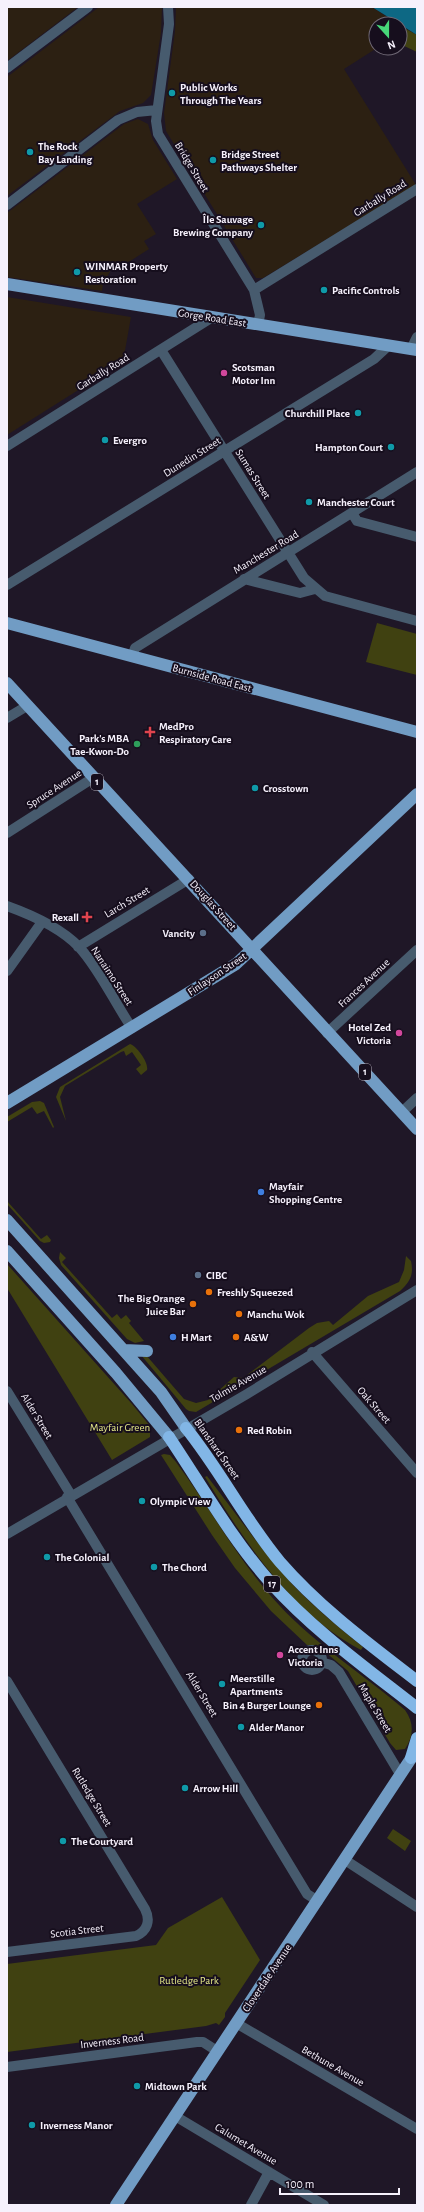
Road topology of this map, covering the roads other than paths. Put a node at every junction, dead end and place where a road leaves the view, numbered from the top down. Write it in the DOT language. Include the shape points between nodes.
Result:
graph roads {
  1 [pos="88,7"];
  2 [pos="168,7"];
  3 [pos="7,68"];
  4 [pos="157,110"];
  5 [pos="417,190"];
  6 [pos="7,205"];
  7 [pos="7,284"];
  8 [pos="254,290"];
  9 [pos="211,318"];
  10 [pos="258,325"];
  11 [pos="417,337"];
  12 [pos="388,346"];
  13 [pos="161,350"];
  14 [pos="414,350"];
  15 [pos="7,446"];
  16 [pos="224,451"];
  17 [pos="417,472"];
  18 [pos="352,513"];
  19 [pos="417,537"];
  20 [pos="288,552"];
  21 [pos="244,579"];
  22 [pos="7,585"];
  23 [pos="314,589"];
  24 [pos="417,622"];
  25 [pos="7,623"];
  26 [pos="132,656"];
  27 [pos="7,683"];
  28 [pos="27,706"];
  29 [pos="7,718"];
  30 [pos="417,732"];
  31 [pos="93,778"];
  32 [pos="417,794"];
  33 [pos="7,834"];
  34 [pos="190,879"];
  35 [pos="7,906"];
  36 [pos="42,922"];
  37 [pos="78,946"];
  38 [pos="253,950"];
  39 [pos="417,950"];
  40 [pos="7,971"];
  41 [pos="132,1028"];
  42 [pos="327,1033"];
  43 [pos="417,1098"];
  44 [pos="7,1103"];
  45 [pos="402,1112"];
  46 [pos="417,1128"];
  47 [pos="7,1220"];
  48 [pos="7,1251"];
  49 [pos="417,1290"];
  50 [pos="124,1350"];
  51 [pos="147,1351"];
  52 [pos="312,1352"];
  53 [pos="7,1391"];
  54 [pos="186,1428"];
  55 [pos="169,1437"];
  56 [pos="417,1473"];
  57 [pos="69,1496"];
  58 [pos="7,1534"];
  59 [pos="321,1662"];
  60 [pos="416,1680"];
  61 [pos="7,1681"];
  62 [pos="413,1704"];
  63 [pos="417,1715"];
  64 [pos="417,1738"];
  65 [pos="415,1754"];
  66 [pos="400,1774"];
  67 [pos="345,1860"];
  68 [pos="318,1901"];
  69 [pos="417,1907"];
  70 [pos="147,1927"];
  71 [pos="7,1952"];
  72 [pos="236,2023"];
  73 [pos="217,2051"];
  74 [pos="7,2066"];
  75 [pos="175,2116"];
  76 [pos="417,2129"];
  77 [pos="269,2172"];
  78 [pos="116,2205"];
  79 [pos="251,2205"];
  80 [pos="324,2205"];
  1 -- 3 [label="street"];
  2 -- 4 [label="street, Bridge Street" via="169,24"];
  4 -- 6 [label="street" via="137,112 118,120"];
  4 -- 8 [label="street, Bridge Street" via="158,134"];
  5 -- 8 [label="street, Garbally Road"];
  7 -- 9 [label="main road, Gorge Road East"];
  8 -- 10 [label="street, Bridge Street" via="260,315"];
  9 -- 10 [label="main road, Gorge Road East"];
  9 -- 13 [label="street, Garbally Road"];
  10 -- 12 [label="main road, Gorge Road East"];
  11 -- 14 [label="street"];
  12 -- 14 [label="main road, Gorge Road East"];
  12 -- 16 [label="street, Dunedin Street" via="374,359"];
  13 -- 15 [label="street, Garbally Road"];
  13 -- 16 [label="street, Sumas Street"];
  16 -- 20 [label="street, Sumas Street"];
  16 -- 22 [label="street, Dunedin Street"];
  17 -- 18 [label="street, Manchester Road"];
  18 -- 19 [label="street" via="357,521"];
  18 -- 20 [label="street, Manchester Road"];
  20 -- 21 [label="street, Manchester Road"];
  20 -- 23 [label="street, Sumas Street"];
  21 -- 23 [label="street" via="300,593"];
  21 -- 26 [label="street, Manchester Road" via="135,648"];
  23 -- 24 [label="street, Sumas Street" via="325,596"];
  25 -- 26 [label="main road, Burnside Road East"];
  26 -- 30 [label="main road, Burnside Road East"];
  27 -- 28 [label="main road, Douglas Street / 1"];
  28 -- 29 [label="street"];
  28 -- 31 [label="main road, Douglas Street / 1"];
  31 -- 33 [label="street, Spruce Avenue"];
  31 -- 34 [label="main road, Douglas Street / 1"];
  32 -- 38 [label="main road, Finlayson Street"];
  34 -- 37 [label="street, Larch Street"];
  34 -- 38 [label="main road, Douglas Street / 1"];
  35 -- 36 [label="street, Nanaimo Street"];
  36 -- 37 [label="street, Nanaimo Street"];
  36 -- 40 [label="street"];
  37 -- 41 [label="street, Nanaimo Street"];
  38 -- 41 [label="main road, Finlayson Street" via="236,964"];
  38 -- 42 [label="main road, Douglas Street / 1"];
  39 -- 42 [label="street, Frances Avenue"];
  41 -- 44 [label="main road, Finlayson Street"];
  42 -- 45 [label="main road, Douglas Street / 1"];
  43 -- 45 [label="street"];
  45 -- 46 [label="main road, Douglas Street / 1"];
  47 -- 50 [label="main road, Blanshard Street / 17"];
  48 -- 55 [label="main road, 17" via="116,1373"];
  49 -- 52 [label="street, Tolmie Avenue"];
  50 -- 51 [label="main road"];
  50 -- 54 [label="main road, Blanshard Street / 17" via="161,1392"];
  52 -- 54 [label="street, Tolmie Avenue" via="273,1378"];
  52 -- 56 [label="street, Oak Street"];
  53 -- 57 [label="street, Alder Street"];
  54 -- 55 [label="street, Tolmie Avenue"];
  54 -- 60 [label="highway, Blanshard Street / 17" via="265,1543 296,1579 333,1615"];
  55 -- 57 [label="street, Tolmie Avenue"];
  55 -- 62 [label="highway, 17" via="239,1543 270,1582 314,1627"];
  57 -- 58 [label="street, Tolmie Avenue"];
  57 -- 68 [label="street, Alder Street" via="307,1894"];
  59 -- 66 [label="street, Maple Street" via="331,1665 341,1676"];
  61 -- 70 [label="street, Rutledge Street" via="145,1909"];
  62 -- 63 [label="highway"];
  64 -- 65 [label="highway"];
  65 -- 66 [label="main road, Cloverdale Avenue"];
  66 -- 67 [label="main road, Cloverdale Avenue"];
  67 -- 68 [label="main road, Cloverdale Avenue"];
  67 -- 69 [label="street"];
  68 -- 72 [label="main road, Cloverdale Avenue"];
  70 -- 71 [label="street, Scotia Street" via="136,1936"];
  72 -- 73 [label="main road, Cloverdale Avenue"];
  72 -- 76 [label="street, Bethune Avenue"];
  73 -- 74 [label="street, Inverness Road" via="203,2042 196,2042"];
  73 -- 75 [label="main road, Cloverdale Avenue"];
  75 -- 77 [label="street, Calumet Avenue"];
  75 -- 78 [label="main road, Cloverdale Avenue"];
  77 -- 79 [label="street"];
  77 -- 80 [label="street, Calumet Avenue"];
}
